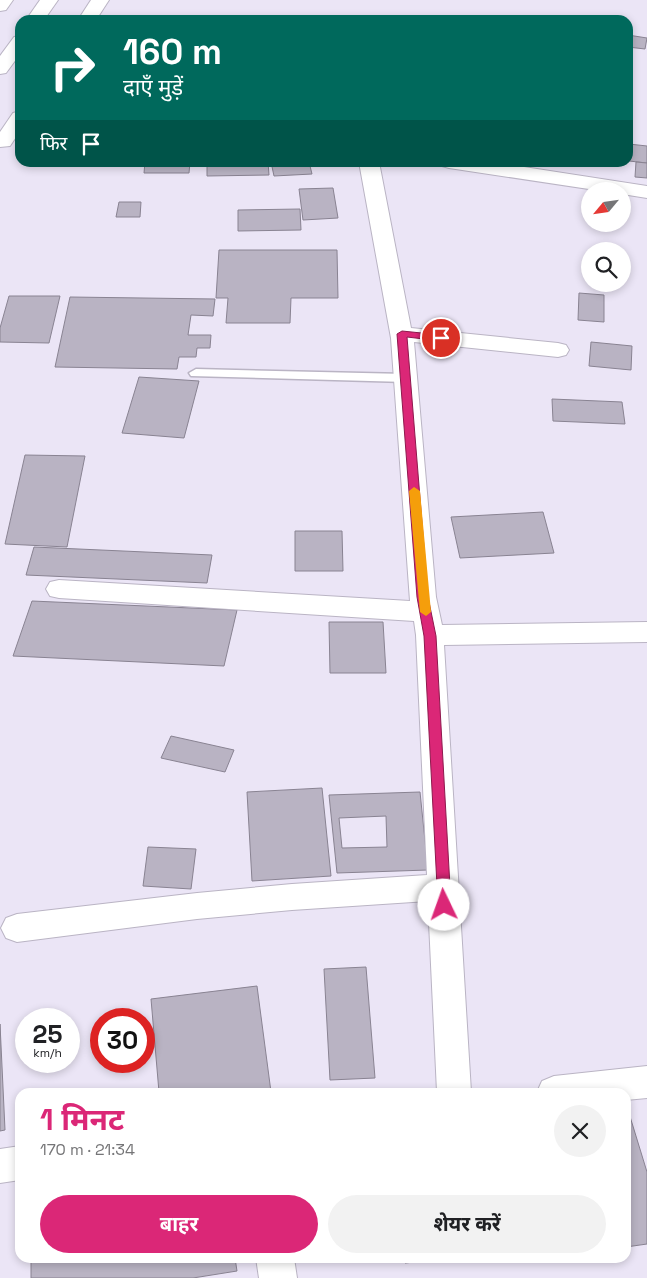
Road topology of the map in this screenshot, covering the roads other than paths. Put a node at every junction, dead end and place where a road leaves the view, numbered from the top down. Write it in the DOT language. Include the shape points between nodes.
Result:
graph roads {
  1 [pos="4,0"];
  2 [pos="49,0"];
  3 [pos="100,0"];
  4 [pos="0,6"];
  5 [pos="38,15"];
  6 [pos="90,15"];
  7 [pos="15,48"];
  8 [pos="0,69"];
  9 [pos="15,124"];
  10 [pos="15,142"];
  11 [pos="370,167"];
  12 [pos="482,167"];
  13 [pos="647,192"];
  14 [pos="402,334"];
  15 [pos="558,350"];
  16 [pos="196,373"];
  17 [pos="406,378"];
  18 [pos="59,589"];
  19 [pos="428,624"];
  20 [pos="647,632"];
  21 [pos="443,887"];
  22 [pos="17,928"];
  23 [pos="647,1082"];
  24 [pos="454,1088"];
  25 [pos="591,1088"];
  26 [pos="15,1164"];
  27 [pos="0,1166"];
  28 [pos="276,1263"];
  29 [pos="278,1278"];
  1 -- 4 [label="street"];
  2 -- 5 [label="street"];
  3 -- 6 [label="street"];
  7 -- 8 [label="street"];
  9 -- 10 [label="street" via="3,142"];
  11 -- 14 [label="street"];
  12 -- 13 [label="street"];
  14 -- 15 [label="street"];
  14 -- 17 [label="street"];
  16 -- 17 [label="lane"];
  17 -- 19 [label="street"];
  18 -- 19 [label="street"];
  19 -- 20 [label="street"];
  19 -- 21 [label="street"];
  21 -- 22 [label="street" via="197,906"];
  21 -- 24 [label="street"];
  23 -- 25 [label="street"];
  26 -- 27 [label="street"];
  28 -- 29 [label="street"];
}
